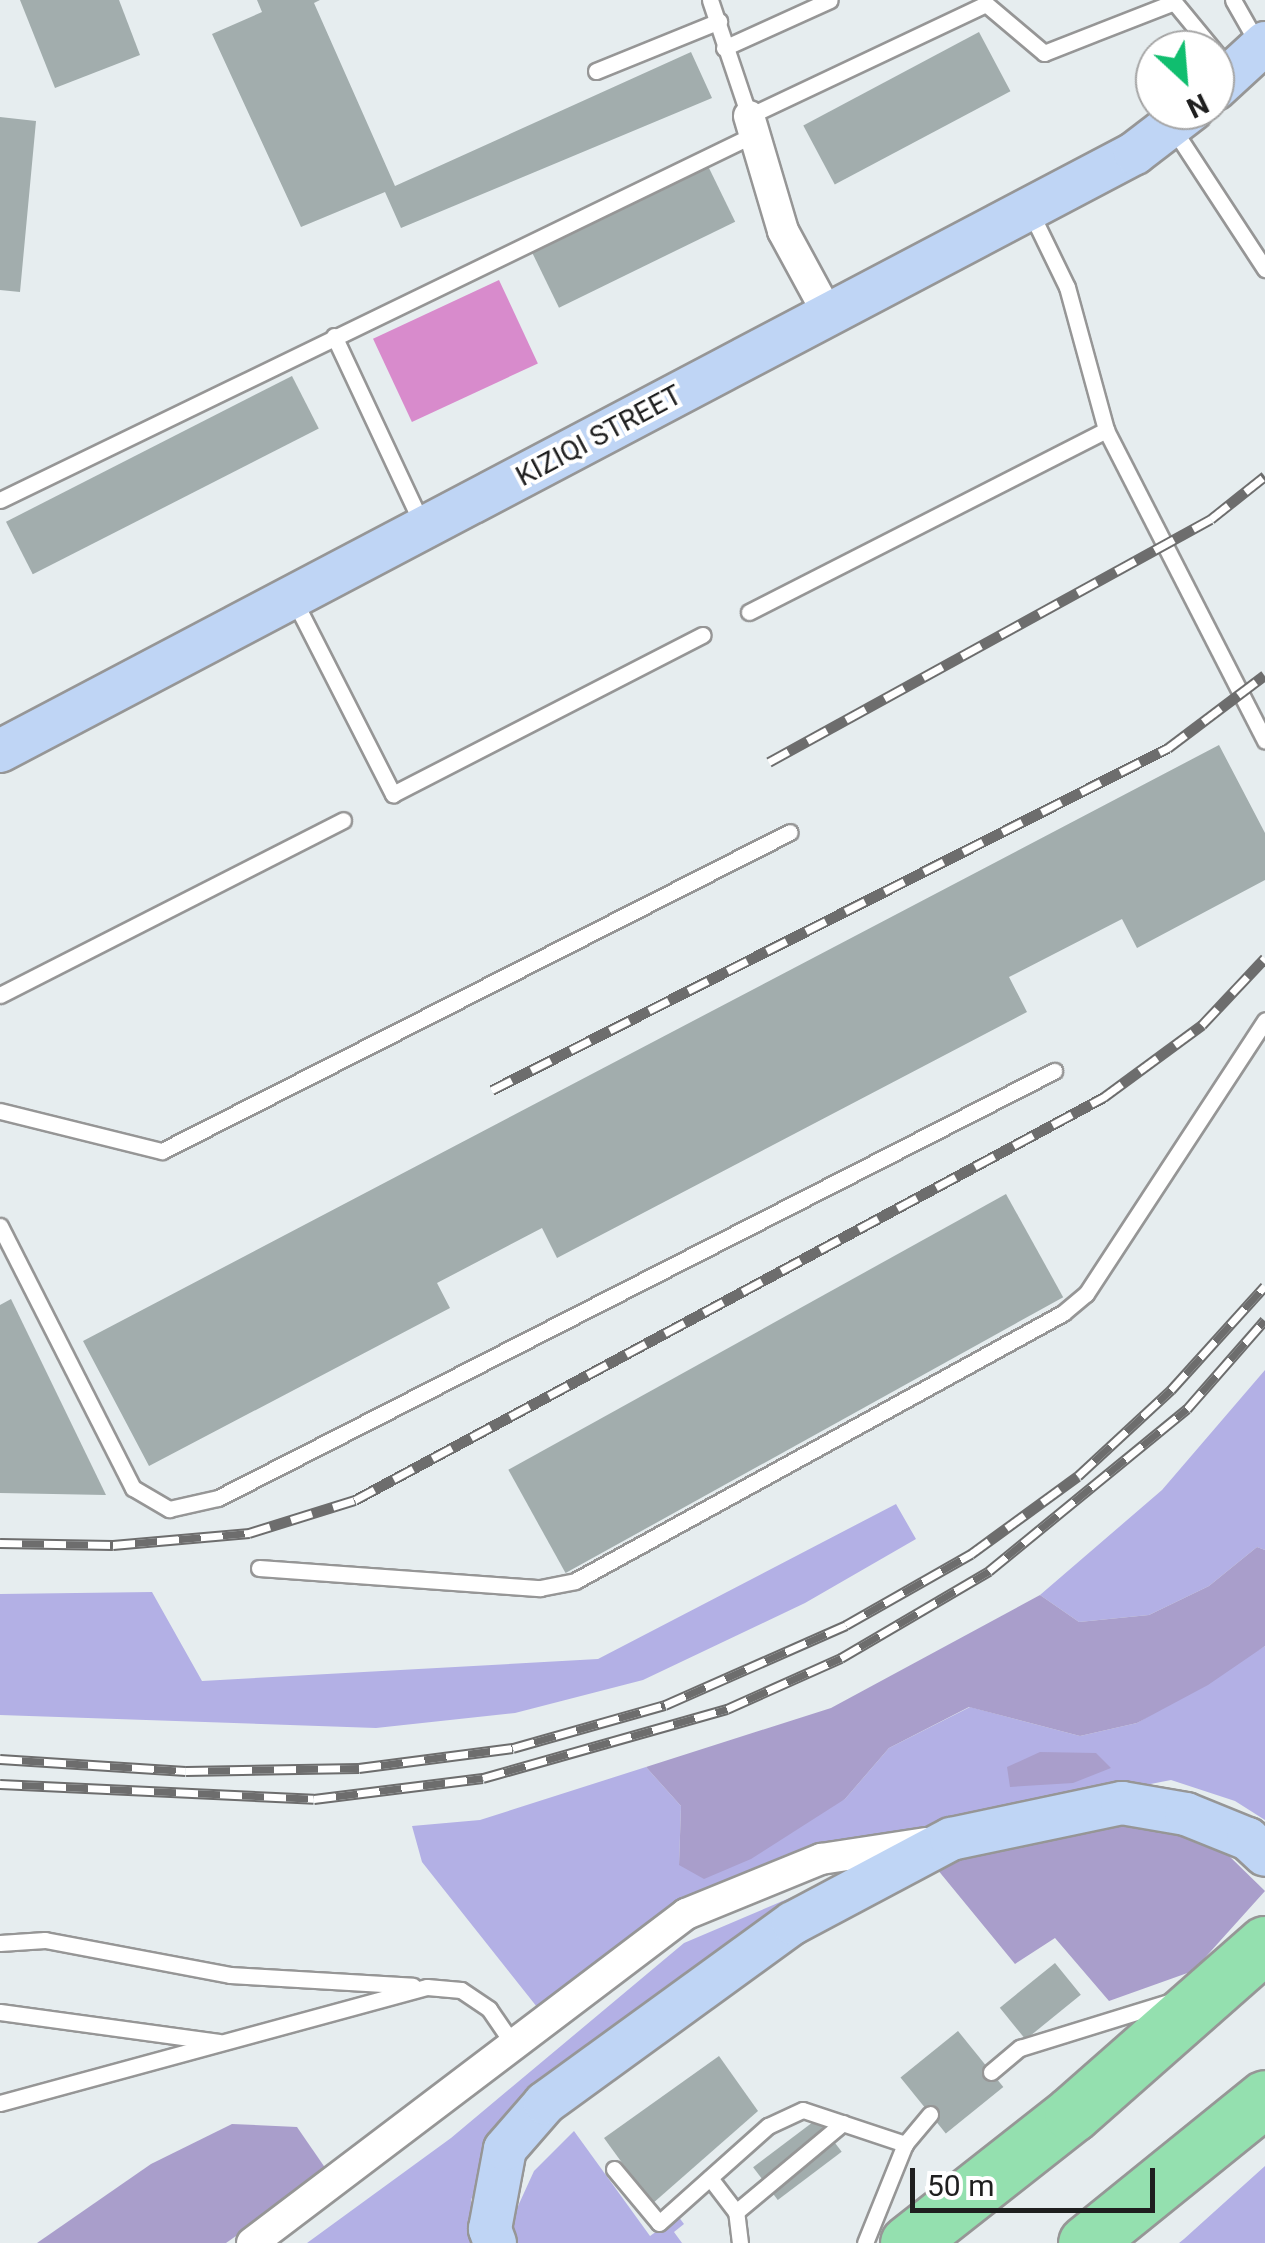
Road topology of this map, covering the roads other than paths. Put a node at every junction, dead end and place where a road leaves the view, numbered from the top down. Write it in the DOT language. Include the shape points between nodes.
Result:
graph roads {
  1 [pos="710,0"];
  2 [pos="830,0"];
  3 [pos="1232,0"];
  4 [pos="718,21"];
  5 [pos="724,48"];
  6 [pos="1243,63"];
  7 [pos="596,71"];
  8 [pos="750,126"];
  9 [pos="1162,130"];
  10 [pos="1189,130"];
  11 [pos="1029,209"];
  12 [pos="1265,269"];
  13 [pos="828,314"];
  14 [pos="334,336"];
  15 [pos="1106,430"];
  16 [pos="0,500"];
  17 [pos="424,530"];
  18 [pos="293,598"];
  19 [pos="750,612"];
  20 [pos="704,636"];
  21 [pos="1265,741"];
  22 [pos="0,751"];
  23 [pos="343,820"];
  24 [pos="790,832"];
  25 [pos="0,995"];
  26 [pos="1265,1020"];
  27 [pos="1054,1070"];
  28 [pos="0,1111"];
  29 [pos="0,1226"];
  30 [pos="259,1568"];
  31 [pos="951,1838"];
  32 [pos="1265,1855"];
  33 [pos="0,1942"];
  34 [pos="1265,1944"];
  35 [pos="1220,1986"];
  36 [pos="427,1987"];
  37 [pos="0,2012"];
  38 [pos="231,2043"];
  39 [pos="516,2049"];
  40 [pos="991,2072"];
  41 [pos="1265,2098"];
  42 [pos="0,2103"];
  43 [pos="930,2114"];
  44 [pos="843,2123"];
  45 [pos="905,2144"];
  46 [pos="614,2169"];
  47 [pos="710,2178"];
  48 [pos="736,2212"];
  49 [pos="252,2243"];
  50 [pos="495,2243"];
  51 [pos="740,2243"];
  52 [pos="864,2243"];
  53 [pos="908,2243"];
  54 [pos="1086,2243"];
  1 -- 4 [label="lane"];
  2 -- 5 [label="lane"];
  3 -- 6 [label="lane"];
  4 -- 5 [label="lane"];
  4 -- 7 [label="lane"];
  5 -- 8 [label="lane"];
  6 -- 8 [label="lane" via="1174,2 1044,53 1028,47 986,4"];
  8 -- 13 [label="street" via="783,231"];
  8 -- 14 [label="lane"];
  9 -- 11 [label="street, KIZIQI STREET"];
  10 -- 12 [label="lane"];
  11 -- 13 [label="street, KIZIQI STREET"];
  11 -- 15 [label="lane" via="1067,287"];
  13 -- 17 [label="street, KIZIQI STREET"];
  14 -- 16 [label="lane"];
  14 -- 17 [label="lane"];
  15 -- 19 [label="lane"];
  15 -- 21 [label="lane"];
  17 -- 18 [label="street, KIZIQI STREET"];
  18 -- 20 [label="lane" via="393,794"];
  18 -- 22 [label="street, KIZIQI STREET"];
  23 -- 25 [label="lane"];
  24 -- 28 [label="lane" via="162,1151"];
  26 -- 30 [label="lane" via="1086,1294 1063,1313 593,1572 540,1588"];
  27 -- 29 [label="lane" via="218,1498 169,1509 134,1488"];
  31 -- 32 [label="street" via="1122,1803 1186,1814 1248,1840"];
  31 -- 39 [label="street" via="822,1860 732,1891 686,1914"];
  31 -- 50 [label="street" via="792,1923 545,2103 506,2149 490,2229"];
  33 -- 36 [label="lane" via="45,1940 230,1975"];
  34 -- 35 [label="highway"];
  35 -- 40 [label="lane" via="1020,2048"];
  35 -- 53 [label="highway"];
  36 -- 38 [label="lane"];
  36 -- 39 [label="lane" via="461,1990 489,2009"];
  37 -- 38 [label="lane"];
  38 -- 42 [label="lane"];
  39 -- 49 [label="street"];
  41 -- 54 [label="highway"];
  43 -- 45 [label="lane"];
  44 -- 45 [label="lane"];
  44 -- 47 [label="lane" via="803,2110 768,2126"];
  44 -- 48 [label="lane"];
  45 -- 52 [label="lane"];
  46 -- 47 [label="lane" via="659,2222"];
  47 -- 48 [label="lane"];
  48 -- 51 [label="lane"];
}
